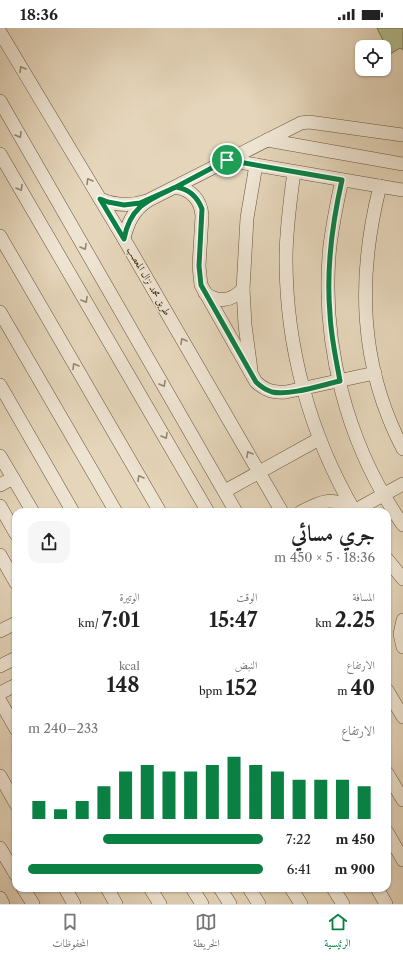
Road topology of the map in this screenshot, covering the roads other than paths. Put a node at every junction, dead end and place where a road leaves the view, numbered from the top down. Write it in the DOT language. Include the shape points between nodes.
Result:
graph roads {
  1 [pos="0,32"];
  2 [pos="0,101"];
  3 [pos="403,135"];
  4 [pos="267,140"];
  5 [pos="0,154"];
  6 [pos="227,160"];
  7 [pos="403,164"];
  8 [pos="256,165"];
  9 [pos="294,172"];
  10 [pos="342,180"];
  11 [pos="380,186"];
  12 [pos="176,187"];
  13 [pos="403,190"];
  14 [pos="100,199"];
  15 [pos="147,200"];
  16 [pos="0,236"];
  17 [pos="124,239"];
  18 [pos="243,289"];
  19 [pos="205,293"];
  20 [pos="0,312"];
  21 [pos="375,373"];
  22 [pos="252,378"];
  23 [pos="340,381"];
  24 [pos="0,385"];
  25 [pos="303,390"];
  26 [pos="319,439"];
  27 [pos="403,449"];
  28 [pos="0,456"];
  29 [pos="259,471"];
  30 [pos="13,478"];
  31 [pos="403,484"];
  32 [pos="0,485"];
  33 [pos="225,491"];
  34 [pos="384,495"];
  35 [pos="0,506"];
  36 [pos="31,508"];
  37 [pos="71,508"];
  38 [pos="114,508"];
  39 [pos="158,508"];
  40 [pos="206,508"];
  41 [pos="234,508"];
  42 [pos="280,508"];
  43 [pos="308,508"];
  44 [pos="350,508"];
  45 [pos="352,508"];
  46 [pos="360,508"];
  47 [pos="403,525"];
  48 [pos="12,527"];
  49 [pos="0,555"];
  50 [pos="391,564"];
  51 [pos="12,576"];
  52 [pos="403,579"];
  53 [pos="403,620"];
  54 [pos="12,625"];
  55 [pos="0,631"];
  56 [pos="403,647"];
  57 [pos="12,660"];
  58 [pos="0,666"];
  59 [pos="12,687"];
  60 [pos="0,693"];
  61 [pos="391,697"];
  62 [pos="0,701"];
  63 [pos="403,717"];
  64 [pos="12,722"];
  65 [pos="0,776"];
  66 [pos="391,780"];
  67 [pos="12,797"];
  68 [pos="403,800"];
  69 [pos="391,839"];
  70 [pos="2,854"];
  71 [pos="403,860"];
  72 [pos="12,869"];
  73 [pos="26,892"];
  74 [pos="67,892"];
  75 [pos="109,892"];
  76 [pos="152,892"];
  77 [pos="194,892"];
  78 [pos="222,892"];
  79 [pos="251,892"];
  80 [pos="293,892"];
  81 [pos="336,892"];
  82 [pos="379,892"];
  83 [pos="0,898"];
  84 [pos="255,903"];
  85 [pos="3,904"];
  86 [pos="33,904"];
  87 [pos="74,904"];
  88 [pos="116,904"];
  89 [pos="160,904"];
  90 [pos="202,904"];
  91 [pos="230,904"];
  92 [pos="300,904"];
  93 [pos="343,904"];
  94 [pos="386,904"];
  14 -- 1 [label="street, طريق محمد نزال المعصب, one-way"];
  2 -- 33 [label="street, one-way"];
  3 -- 4 [label="street" via="309,122"];
  4 -- 6 [label="street"];
  4 -- 7 [label="street"];
  5 -- 40 [label="street, one-way"];
  6 -- 8 [label="street"];
  6 -- 12 [label="street"];
  8 -- 9 [label="street"];
  8 -- 18 [label="street" via="247,218"];
  9 -- 10 [label="street"];
  9 -- 25 [label="street" via="288,215 287,303"];
  10 -- 11 [label="street"];
  10 -- 23 [label="street" via="333,226 329,280 333,348"];
  11 -- 13 [label="street"];
  11 -- 21 [label="street" via="368,239 365,293 366,320"];
  12 -- 15 [label="street"];
  12 -- 19 [label="street" via="183,188 195,196 202,209 199,275"];
  14 -- 15 [label="street" via="124,205"];
  14 -- 17 [label="street, طريق محمد نزال المعصب"];
  15 -- 17 [label="street" via="131,217"];
  39 -- 16 [label="street, one-way"];
  29 -- 17 [label="street, طريق محمد نزال المعصب, one-way"];
  18 -- 19 [label="street" via="225,300 211,298"];
  18 -- 22 [label="street"];
  19 -- 22 [label="street"];
  20 -- 38 [label="street"];
  21 -- 23 [label="street"];
  21 -- 27 [label="street" via="390,420"];
  22 -- 25 [label="street" via="271,392"];
  23 -- 25 [label="street"];
  23 -- 34 [label="street" via="358,440"];
  24 -- 37 [label="street"];
  25 -- 26 [label="street"];
  26 -- 29 [label="street"];
  26 -- 45 [label="street"];
  28 -- 30 [label="street"];
  29 -- 33 [label="street"];
  29 -- 42 [label="street, طريق محمد نزال المعصب"];
  30 -- 32 [label="street"];
  30 -- 36 [label="street"];
  31 -- 34 [label="street"];
  33 -- 41 [label="street"];
  34 -- 46 [label="street"];
  34 -- 47 [label="street"];
  35 -- 48 [label="street"];
  43 -- 44 [label="street" via="330,501 343,503"];
  49 -- 51 [label="street"];
  50 -- 52 [label="street"];
  53 -- 56 [label="street" via="400,634"];
  54 -- 55 [label="street"];
  57 -- 58 [label="street"];
  59 -- 60 [label="street"];
  61 -- 63 [label="street"];
  62 -- 64 [label="street"];
  65 -- 67 [label="street"];
  66 -- 68 [label="street"];
  69 -- 71 [label="street"];
  70 -- 72 [label="street"];
  73 -- 86 [label="street"];
  74 -- 87 [label="street"];
  75 -- 88 [label="street"];
  76 -- 89 [label="street"];
  77 -- 90 [label="street"];
  78 -- 91 [label="street"];
  79 -- 84 [label="street"];
  80 -- 92 [label="street"];
  81 -- 93 [label="street"];
  82 -- 94 [label="street"];
  83 -- 85 [label="street"];
}
